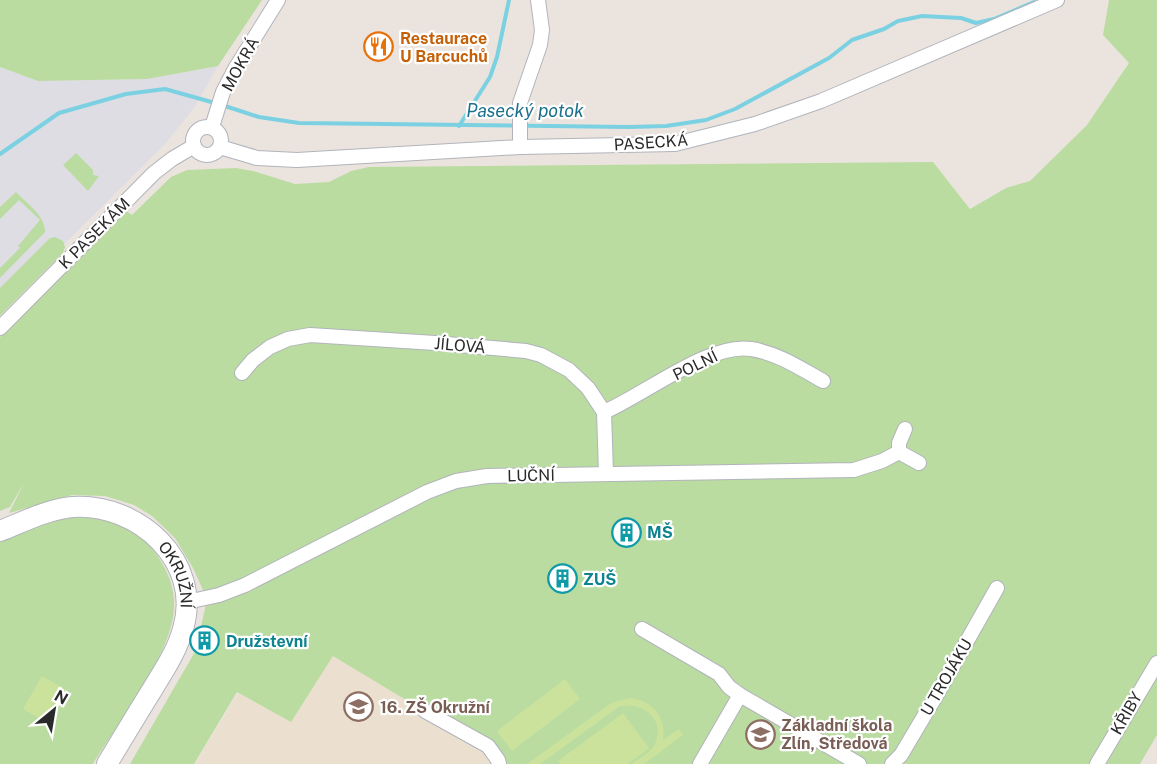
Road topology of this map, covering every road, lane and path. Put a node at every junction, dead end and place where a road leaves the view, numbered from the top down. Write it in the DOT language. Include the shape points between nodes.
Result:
graph roads {
  1 [pos="538,0"];
  2 [pos="1058,0"];
  3 [pos="278,1"];
  4 [pos="212,127"];
  5 [pos="520,141"];
  6 [pos="194,146"];
  7 [pos="220,147"];
  8 [pos="0,328"];
  9 [pos="242,373"];
  10 [pos="823,381"];
  11 [pos="604,412"];
  12 [pos="905,429"];
  13 [pos="899,452"];
  14 [pos="919,463"];
  15 [pos="606,473"];
  16 [pos="0,531"];
  17 [pos="997,588"];
  18 [pos="186,602"];
  19 [pos="642,629"];
  20 [pos="1157,663"];
  21 [pos="740,695"];
  22 [pos="425,711"];
  23 [pos="107,764"];
  24 [pos="499,764"];
  25 [pos="700,764"];
  26 [pos="859,764"];
  27 [pos="892,764"];
  28 [pos="1097,764"];
  1 -- 5 [label="street" via="542,30 522,94"];
  2 -- 5 [label="street, PASECKÁ" via="821,101 755,124 675,144"];
  3 -- 4 [label="street, MOKRÁ" via="235,69"];
  4 -- 6 [label="street" via="203,127 196,133"];
  4 -- 7 [label="street" via="221,136"];
  5 -- 7 [label="street, PASECKÁ" via="287,160 257,158"];
  6 -- 7 [label="street" via="209,155"];
  6 -- 8 [label="street, K PASEKÁM" via="154,174"];
  9 -- 11 [label="street, JÍLOVÁ" via="270,347 310,335 526,351 569,370 588,388"];
  10 -- 11 [label="street, POLNÍ" via="769,353 733,348 702,359"];
  11 -- 15 [label="street"];
  12 -- 13 [label="street"];
  13 -- 14 [label="street"];
  13 -- 15 [label="street, LUČNÍ" via="854,470"];
  15 -- 18 [label="street, LUČNÍ" via="487,476 456,481 245,585"];
  16 -- 18 [label="street, OKRUŽNÍ" via="71,507 117,512 142,524 168,549 183,580"];
  17 -- 27 [label="street, U TROJÁKU" via="901,755"];
  18 -- 23 [label="street, OKRUŽNÍ" via="185,621 176,648"];
  19 -- 21 [label="street" via="719,674"];
  20 -- 28 [label="street, KŘIBY"];
  21 -- 25 [label="street"];
  21 -- 26 [label="street"];
  22 -- 24 [label="street" via="488,746"];
}
